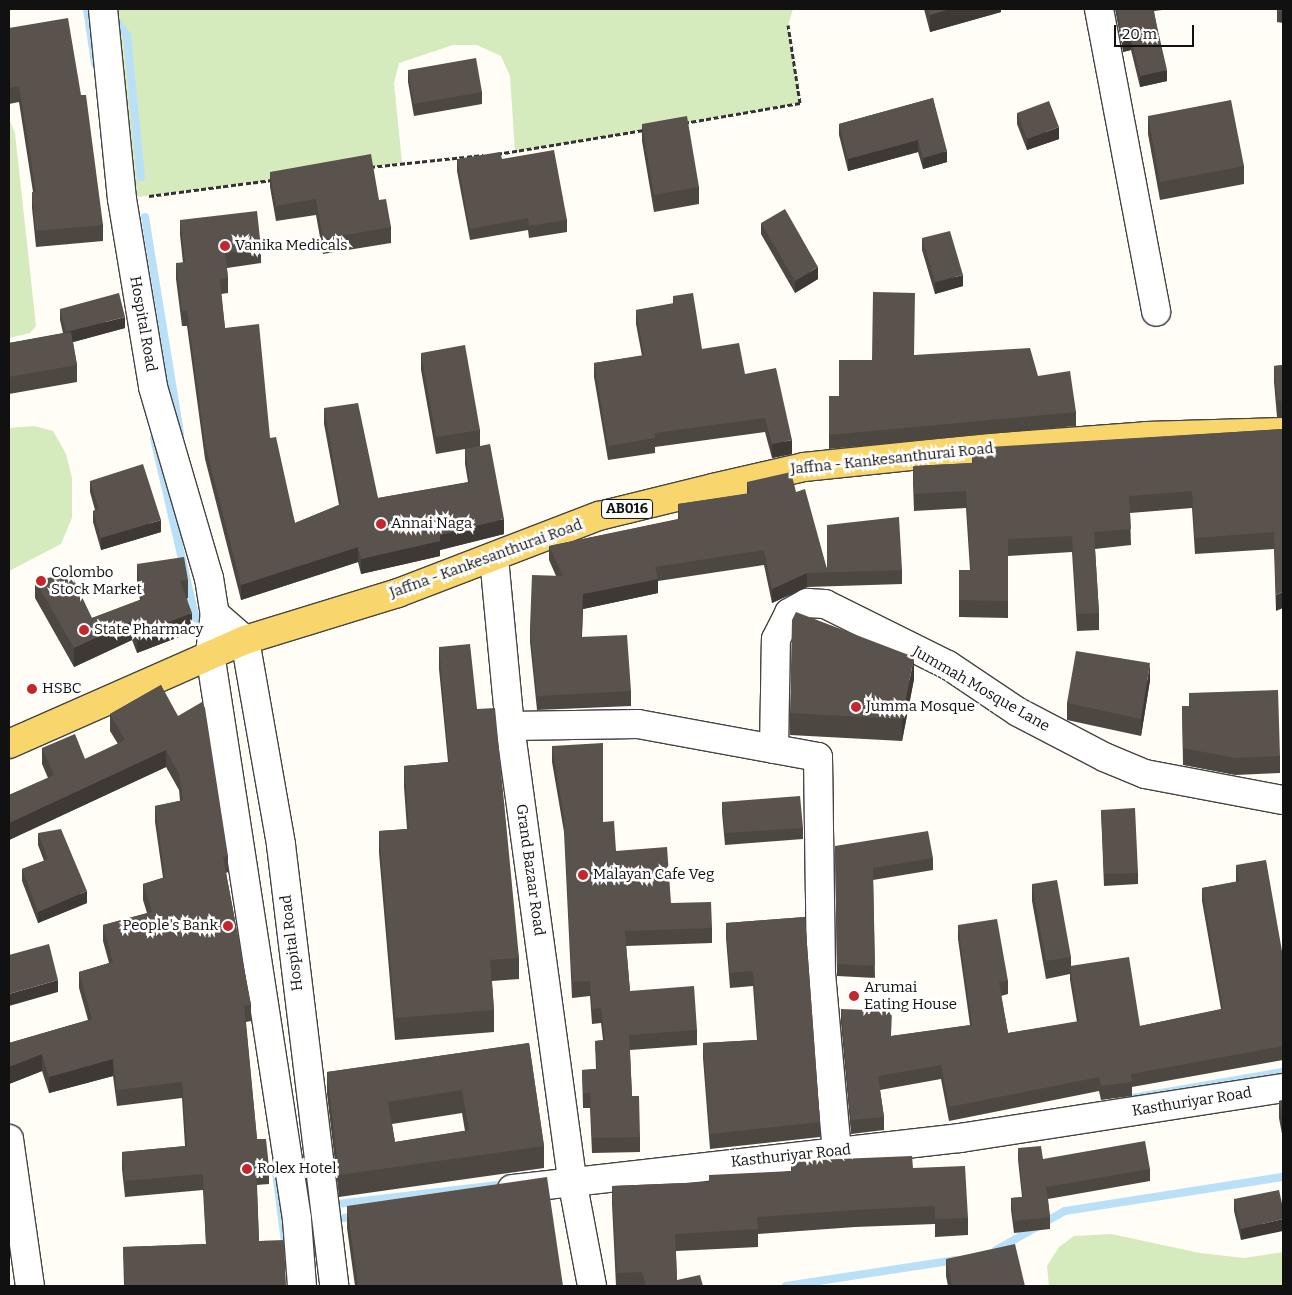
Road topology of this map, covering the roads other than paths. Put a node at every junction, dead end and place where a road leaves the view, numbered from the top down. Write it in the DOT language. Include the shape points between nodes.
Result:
graph roads {
  1 [pos="1099,9"];
  2 [pos="104,17"];
  3 [pos="1156,312"];
  4 [pos="1283,432"];
  5 [pos="494,558"];
  6 [pos="215,614"];
  7 [pos="245,640"];
  8 [pos="210,653"];
  9 [pos="510,726"];
  10 [pos="9,744"];
  11 [pos="774,749"];
  12 [pos="1283,800"];
  13 [pos="1283,1088"];
  14 [pos="9,1139"];
  15 [pos="838,1151"];
  16 [pos="572,1180"];
  17 [pos="486,1192"];
  18 [pos="353,1212"];
  19 [pos="325,1216"];
  20 [pos="297,1219"];
  21 [pos="30,1286"];
  22 [pos="302,1286"];
  23 [pos="334,1286"];
  24 [pos="592,1286"];
  1 -- 3 [label="street"];
  2 -- 6 [label="street, Hospital Road" via="122,199 153,387 209,578"];
  4 -- 5 [label="main road, Jaffna - Kankesanthurai Road / AB016" via="1146,436 804,467 599,516"];
  5 -- 7 [label="main road, Jaffna - Kankesanthurai Road / AB016"];
  5 -- 9 [label="street, Grand Bazaar Road"];
  6 -- 7 [label="street"];
  6 -- 8 [label="street, Hospital Road"];
  7 -- 8 [label="main road, Jaffna - Kankesanthurai Road / AB016"];
  7 -- 19 [label="street, Hospital Road" via="281,845"];
  8 -- 10 [label="main road, Jaffna - Kankesanthurai Road / AB016"];
  8 -- 20 [label="street, Hospital Road"];
  9 -- 11 [label="street" via="638,724"];
  9 -- 16 [label="street, Grand Bazaar Road"];
  11 -- 12 [label="street, Jummah Mosque Lane" via="776,639 789,613 807,603 825,604 948,665 1018,712 1104,757 1145,774"];
  11 -- 15 [label="street" via="818,757 821,973"];
  13 -- 15 [label="street, Kasthuriyar Road" via="970,1136"];
  14 -- 21 [label="street"];
  15 -- 16 [label="street, Kasthuriyar Road"];
  16 -- 17 [label="street, Kasthuriyar Road"];
  16 -- 24 [label="street, Grand Bazaar Road"];
  18 -- 19 [label="street"];
  19 -- 20 [label="street"];
  19 -- 23 [label="street, Hospital Road"];
  20 -- 22 [label="street, Hospital Road"];
}
